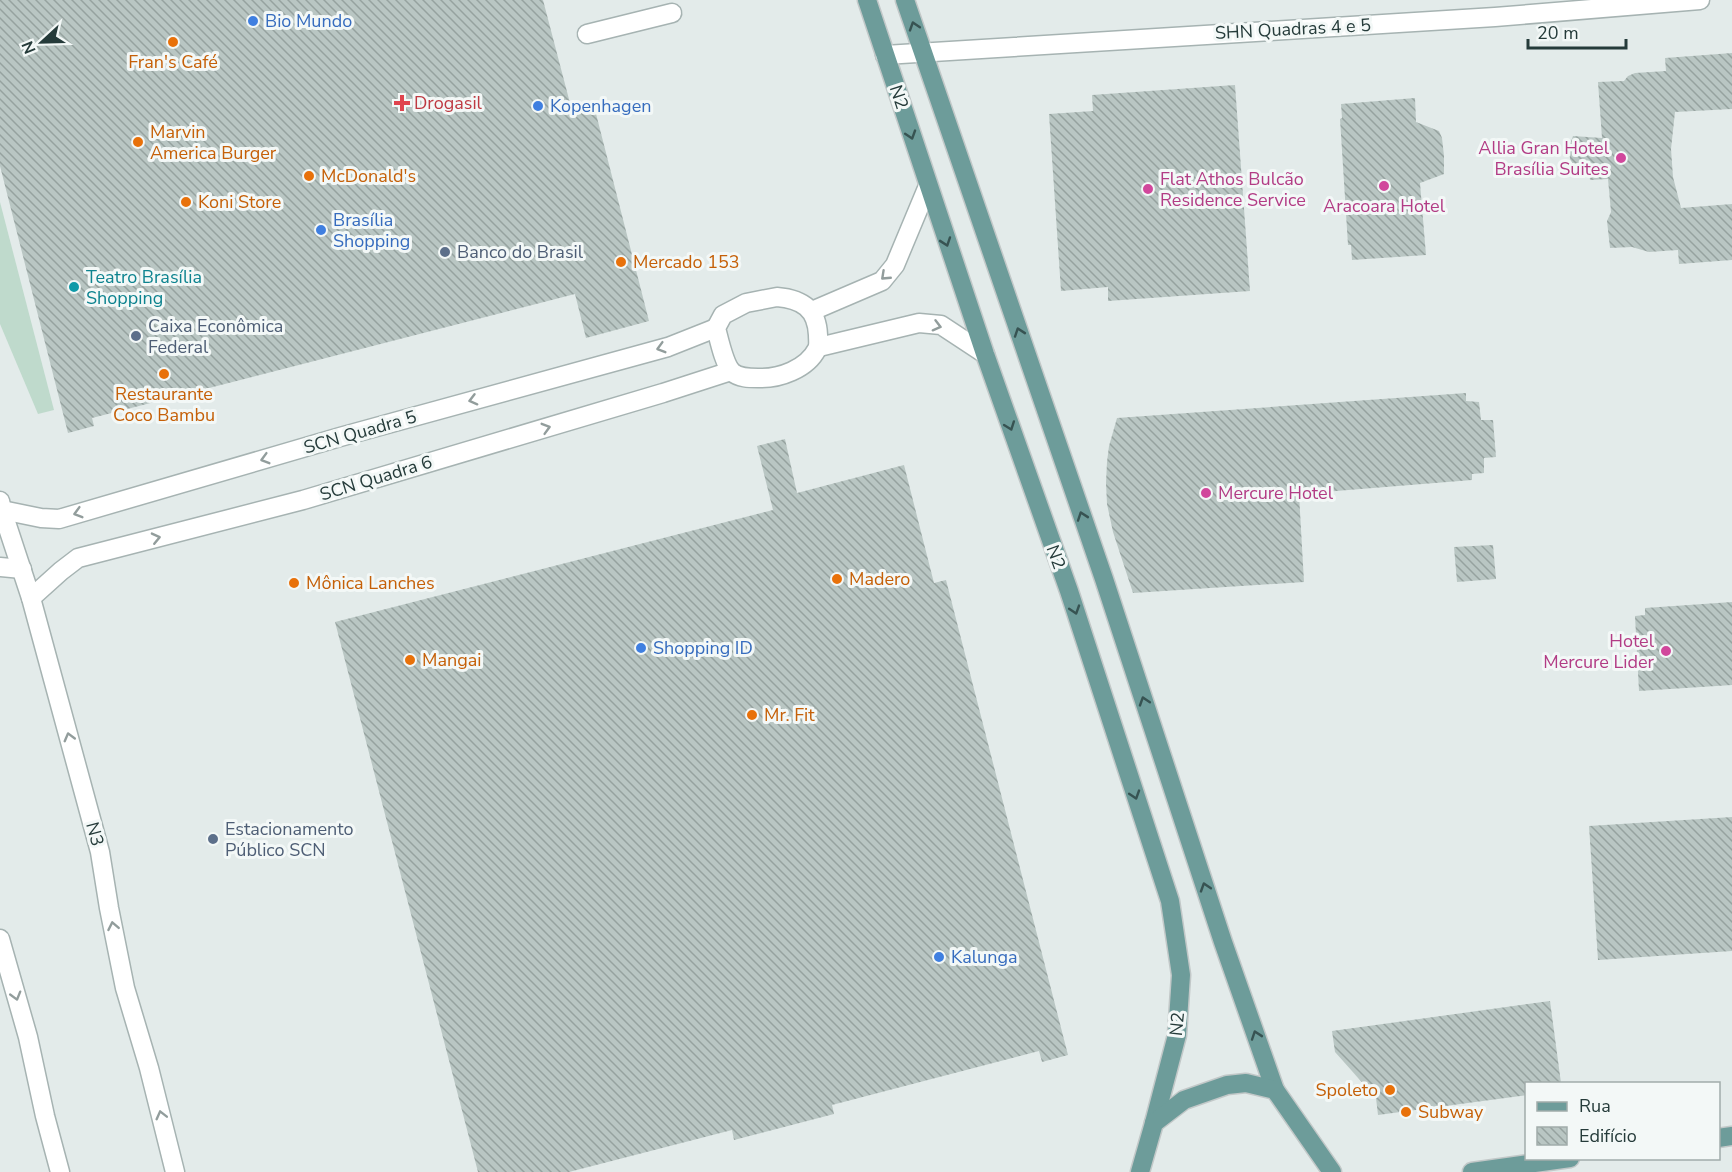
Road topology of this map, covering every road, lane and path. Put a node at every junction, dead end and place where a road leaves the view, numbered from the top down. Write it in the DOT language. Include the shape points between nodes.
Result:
graph roads {
  1 [pos="867,0"];
  2 [pos="905,0"];
  3 [pos="1700,0"];
  4 [pos="672,13"];
  5 [pos="587,34"];
  6 [pos="922,52"];
  7 [pos="885,55"];
  8 [pos="928,186"];
  9 [pos="812,311"];
  10 [pos="716,328"];
  11 [pos="819,347"];
  12 [pos="985,354"];
  13 [pos="731,371"];
  14 [pos="1,505"];
  15 [pos="0,567"];
  16 [pos="22,569"];
  17 [pos="31,598"];
  18 [pos="0,939"];
  19 [pos="1275,1090"];
  20 [pos="1154,1123"];
  21 [pos="1556,1160"];
  22 [pos="60,1172"];
  23 [pos="175,1172"];
  24 [pos="1140,1172"];
  25 [pos="1332,1172"];
  26 [pos="1472,1172"];
  1 -- 7 [label="main road, N2"];
  6 -- 2 [label="main road, N2, one-way"];
  3 -- 6 [label="street, SHN Quadras 4 e 5" via="1496,17"];
  4 -- 5 [label="street"];
  6 -- 7 [label="street, SHN Quadras 4 e 5"];
  19 -- 6 [label="main road, N2, one-way"];
  7 -- 8 [label="main road, N2, one-way"];
  8 -- 9 [label="street, one-way" via="895,265 882,281"];
  8 -- 12 [label="main road, N2, one-way"];
  9 -- 10 [label="street" via="793,298 777,297 746,303 723,315"];
  9 -- 11 [label="street"];
  10 -- 13 [label="street"];
  10 -- 14 [label="street, SCN Quadra 5, one-way" via="668,347 59,519 41,518"];
  11 -- 12 [label="street, one-way" via="919,322 941,325"];
  11 -- 13 [label="street" via="805,365 770,379 744,378"];
  12 -- 20 [label="main road, N2, one-way" via="1069,591 1170,901 1181,975 1178,1035"];
  17 -- 13 [label="street, SCN Quadra 6, one-way" via="78,558 303,500"];
  14 -- 16 [label="street, N3"];
  15 -- 16 [label="street"];
  16 -- 17 [label="street, N3"];
  23 -- 17 [label="street, N3, one-way" via="125,988 100,852"];
  18 -- 22 [label="street, one-way"];
  19 -- 20 [label="main road" via="1246,1083 1227,1085 1185,1100"];
  19 -- 25 [label="main road, N2"];
  20 -- 24 [label="main road, N2"];
  21 -- 26 [label="main road"];
}
